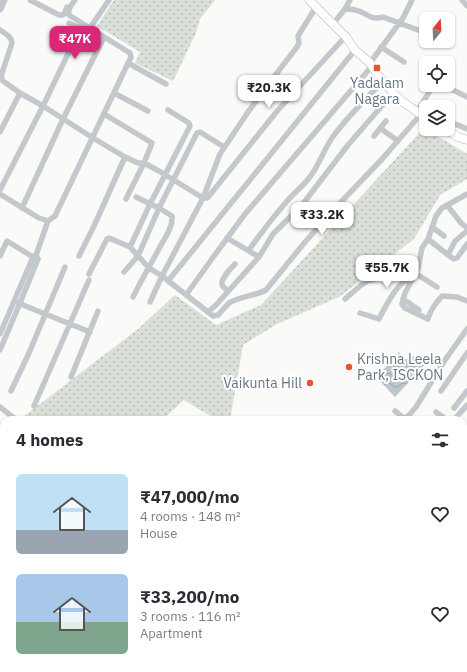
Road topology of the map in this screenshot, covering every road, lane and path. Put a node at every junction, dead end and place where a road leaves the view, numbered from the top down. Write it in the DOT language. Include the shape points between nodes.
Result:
graph roads {
  1 [pos="4,0"];
  2 [pos="30,0"];
  3 [pos="71,0"];
  4 [pos="75,0"];
  5 [pos="109,0"];
  6 [pos="309,0"];
  7 [pos="350,0"];
  8 [pos="412,0"];
  9 [pos="462,0"];
  10 [pos="467,6"];
  11 [pos="316,7"];
  12 [pos="0,9"];
  13 [pos="346,9"];
  14 [pos="337,19"];
  15 [pos="69,23"];
  16 [pos="399,23"];
  17 [pos="90,28"];
  18 [pos="0,30"];
  19 [pos="419,30"];
  20 [pos="104,36"];
  21 [pos="345,37"];
  22 [pos="381,47"];
  23 [pos="356,50"];
  24 [pos="404,62"];
  25 [pos="128,63"];
  26 [pos="371,64"];
  27 [pos="383,81"];
  28 [pos="166,84"];
  29 [pos="455,91"];
  30 [pos="393,92"];
  31 [pos="20,93"];
  32 [pos="114,93"];
  33 [pos="467,97"];
  34 [pos="43,106"];
  35 [pos="168,110"];
  36 [pos="148,111"];
  37 [pos="419,113"];
  38 [pos="104,114"];
  39 [pos="419,116"];
  40 [pos="63,119"];
  41 [pos="386,121"];
  42 [pos="455,124"];
  43 [pos="190,126"];
  44 [pos="380,128"];
  45 [pos="467,129"];
  46 [pos="0,132"];
  47 [pos="198,132"];
  48 [pos="455,134"];
  49 [pos="374,136"];
  50 [pos="93,138"];
  51 [pos="467,140"];
  52 [pos="398,141"];
  53 [pos="224,147"];
  54 [pos="125,157"];
  55 [pos="144,163"];
  56 [pos="166,176"];
  57 [pos="308,179"];
  58 [pos="172,180"];
  59 [pos="317,186"];
  60 [pos="0,190"];
  61 [pos="0,194"];
  62 [pos="467,194"];
  63 [pos="136,197"];
  64 [pos="203,198"];
  65 [pos="126,199"];
  66 [pos="150,204"];
  67 [pos="447,205"];
  68 [pos="22,208"];
  69 [pos="159,208"];
  70 [pos="298,210"];
  71 [pos="48,221"];
  72 [pos="432,227"];
  73 [pos="318,228"];
  74 [pos="467,230"];
  75 [pos="444,236"];
  76 [pos="227,238"];
  77 [pos="428,239"];
  78 [pos="467,244"];
  79 [pos="130,247"];
  80 [pos="249,250"];
  81 [pos="448,255"];
  82 [pos="0,256"];
  83 [pos="34,256"];
  84 [pos="79,256"];
  85 [pos="138,256"];
  86 [pos="259,257"];
  87 [pos="235,264"];
  88 [pos="65,267"];
  89 [pos="149,268"];
  90 [pos="124,272"];
  91 [pos="414,273"];
  92 [pos="162,276"];
  93 [pos="412,279"];
  94 [pos="168,281"];
  95 [pos="437,287"];
  96 [pos="228,291"];
  97 [pos="186,295"];
  98 [pos="133,297"];
  99 [pos="345,298"];
  100 [pos="466,298"];
  101 [pos="403,299"];
  102 [pos="14,301"];
  103 [pos="150,302"];
  104 [pos="20,303"];
  105 [pos="419,310"];
  106 [pos="98,311"];
  107 [pos="208,312"];
  108 [pos="360,312"];
  109 [pos="45,314"];
  110 [pos="70,324"];
  111 [pos="467,329"];
  112 [pos="90,332"];
  113 [pos="0,334"];
  114 [pos="0,350"];
  115 [pos="467,353"];
  116 [pos="71,377"];
  117 [pos="11,391"];
  118 [pos="442,391"];
  119 [pos="467,391"];
  120 [pos="467,405"];
  121 [pos="34,406"];
  122 [pos="454,408"];
  123 [pos="1,409"];
  124 [pos="395,411"];
  125 [pos="436,412"];
  126 [pos="11,416"];
  127 [pos="400,416"];
  128 [pos="408,416"];
  129 [pos="442,416"];
  130 [pos="457,416"];
  1 -- 12 [label="street"];
  2 -- 3 [label="street" via="59,15 64,14"];
  4 -- 17 [label="street" via="69,15"];
  5 -- 17 [label="street"];
  6 -- 11 [label="main road"];
  7 -- 13 [label="street"];
  8 -- 16 [label="street"];
  9 -- 10 [label="street"];
  11 -- 21 [label="main road"];
  11 -- 53 [label="street" via="298,36 297,47"];
  13 -- 14 [label="street"];
  13 -- 16 [label="street" via="367,14 372,18 383,17"];
  15 -- 34 [label="street" via="79,30"];
  16 -- 19 [label="street"];
  16 -- 22 [label="street"];
  17 -- 20 [label="street"];
  18 -- 31 [label="street" via="12,39 1,76 3,81"];
  20 -- 25 [label="street" via="130,52"];
  20 -- 40 [label="street"];
  21 -- 23 [label="main road"];
  21 -- 64 [label="street" via="278,110 209,196"];
  22 -- 24 [label="street"];
  22 -- 26 [label="street"];
  23 -- 26 [label="main road"];
  23 -- 94 [label="street"];
  25 -- 28 [label="street"];
  25 -- 32 [label="street"];
  26 -- 27 [label="main road"];
  26 -- 76 [label="street"];
  27 -- 30 [label="main road"];
  27 -- 57 [label="street" via="333,137"];
  29 -- 33 [label="street"];
  30 -- 37 [label="main road"];
  30 -- 59 [label="street"];
  31 -- 34 [label="street"];
  31 -- 46 [label="street"];
  32 -- 36 [label="street"];
  32 -- 38 [label="street"];
  34 -- 40 [label="street"];
  34 -- 60 [label="street"];
  35 -- 43 [label="street"];
  38 -- 50 [label="street"];
  38 -- 55 [label="street" via="152,143"];
  39 -- 52 [label="street"];
  40 -- 50 [label="street"];
  40 -- 68 [label="street"];
  41 -- 44 [label="street"];
  42 -- 45 [label="street"];
  43 -- 47 [label="street"];
  43 -- 56 [label="street"];
  44 -- 49 [label="street"];
  44 -- 52 [label="street"];
  47 -- 53 [label="street"];
  47 -- 58 [label="street"];
  48 -- 51 [label="main road"];
  50 -- 54 [label="street"];
  50 -- 71 [label="street" via="55,216"];
  52 -- 73 [label="street"];
  53 -- 64 [label="street"];
  54 -- 55 [label="street"];
  54 -- 84 [label="street"];
  55 -- 56 [label="street"];
  55 -- 65 [label="street"];
  56 -- 58 [label="street"];
  56 -- 66 [label="street"];
  57 -- 59 [label="street"];
  57 -- 80 [label="street" via="268,224"];
  58 -- 64 [label="street"];
  58 -- 69 [label="street"];
  59 -- 70 [label="street"];
  61 -- 68 [label="street"];
  62 -- 67 [label="street"];
  63 -- 66 [label="street"];
  64 -- 92 [label="street"];
  66 -- 69 [label="street"];
  66 -- 79 [label="street"];
  67 -- 72 [label="street" via="436,216"];
  67 -- 74 [label="street"];
  68 -- 71 [label="street"];
  69 -- 85 [label="street"];
  69 -- 89 [label="street" via="172,216 172,223"];
  70 -- 73 [label="street"];
  70 -- 86 [label="street" via="273,234"];
  71 -- 83 [label="street"];
  72 -- 75 [label="street"];
  72 -- 77 [label="street"];
  73 -- 107 [label="street" via="266,290 230,302 218,315 213,316"];
  74 -- 81 [label="street" via="455,241"];
  76 -- 80 [label="street"];
  76 -- 97 [label="street"];
  77 -- 81 [label="street"];
  77 -- 91 [label="street" via="422,248 418,268"];
  78 -- 81 [label="street" via="457,258"];
  79 -- 85 [label="street"];
  79 -- 110 [label="street" via="107,239"];
  80 -- 86 [label="street"];
  82 -- 83 [label="street" via="7,240"];
  83 -- 102 [label="street"];
  83 -- 104 [label="street" via="38,259"];
  85 -- 89 [label="street"];
  85 -- 90 [label="street"];
  86 -- 96 [label="street"];
  87 -- 96 [label="street" via="222,280 223,288"];
  88 -- 109 [label="street"];
  89 -- 92 [label="street"];
  89 -- 98 [label="street"];
  91 -- 93 [label="street"];
  91 -- 95 [label="street"];
  91 -- 99 [label="street" via="367,281"];
  92 -- 94 [label="street"];
  92 -- 103 [label="street"];
  93 -- 101 [label="street"];
  93 -- 108 [label="street" via="400,285 379,319"];
  94 -- 97 [label="street"];
  96 -- 107 [label="street"];
  97 -- 107 [label="street"];
  100 -- 101 [label="street" via="442,296 428,319 405,308 402,304"];
  101 -- 105 [label="street"];
  102 -- 104 [label="street"];
  102 -- 113 [label="street"];
  104 -- 109 [label="street"];
  104 -- 114 [label="street"];
  106 -- 112 [label="street"];
  109 -- 110 [label="street"];
  109 -- 117 [label="street"];
  110 -- 112 [label="street"];
  110 -- 121 [label="street"];
  111 -- 128 [label="street"];
  112 -- 116 [label="street"];
  115 -- 118 [label="street"];
  119 -- 122 [label="street"];
  120 -- 130 [label="street"];
  123 -- 126 [label="street"];
  124 -- 127 [label="street"];
  125 -- 129 [label="street"];
}
